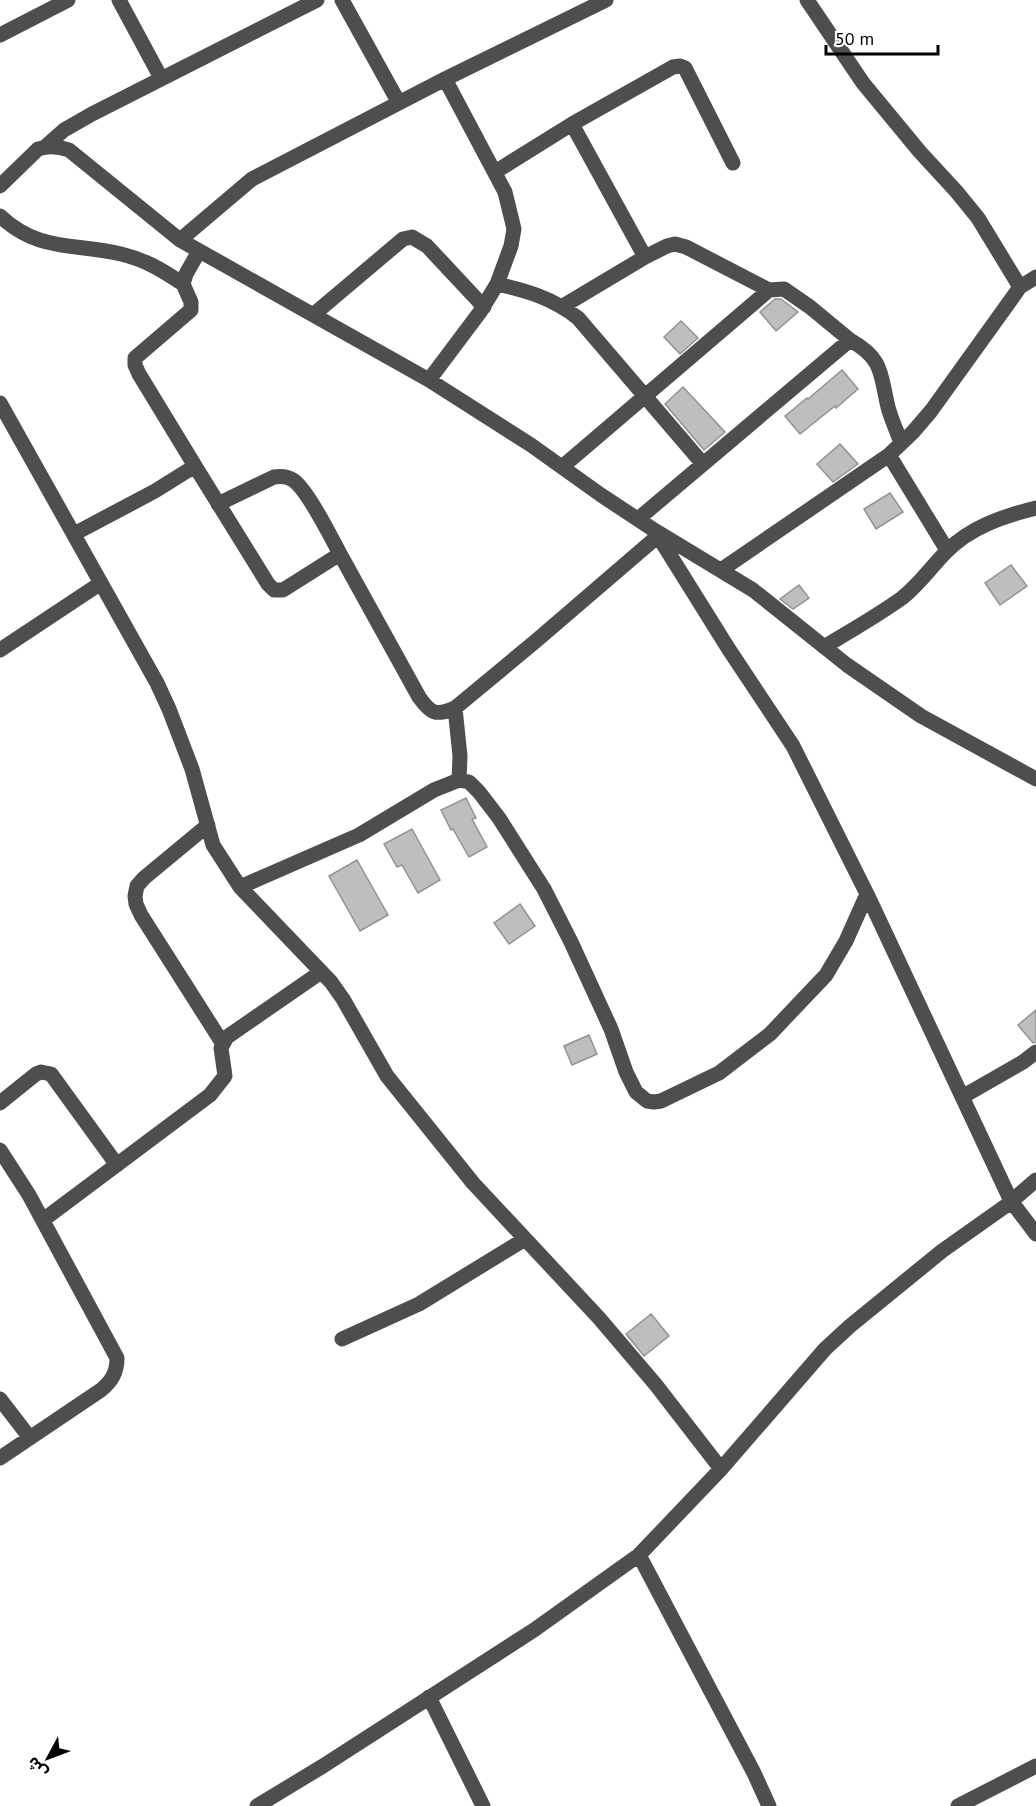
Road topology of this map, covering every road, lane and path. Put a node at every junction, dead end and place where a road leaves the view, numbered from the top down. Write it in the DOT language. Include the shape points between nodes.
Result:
graph roads {
  1 [pos="68,0"];
  2 [pos="119,0"];
  3 [pos="318,0"];
  4 [pos="342,0"];
  5 [pos="606,0"];
  6 [pos="807,0"];
  7 [pos="0,35"];
  8 [pos="161,78"];
  9 [pos="445,79"];
  10 [pos="399,103"];
  11 [pos="572,124"];
  12 [pos="46,146"];
  13 [pos="734,163"];
  14 [pos="495,172"];
  15 [pos="1,181"];
  16 [pos="0,216"];
  17 [pos="180,240"];
  18 [pos="199,251"];
  19 [pos="645,256"];
  20 [pos="1036,277"];
  21 [pos="183,284"];
  22 [pos="497,284"];
  23 [pos="1020,287"];
  24 [pos="769,290"];
  25 [pos="563,306"];
  26 [pos="484,307"];
  27 [pos="313,315"];
  28 [pos="850,340"];
  29 [pos="429,380"];
  30 [pos="646,396"];
  31 [pos="0,403"];
  32 [pos="901,443"];
  33 [pos="888,455"];
  34 [pos="703,464"];
  35 [pos="195,466"];
  36 [pos="562,467"];
  37 [pos="218,504"];
  38 [pos="1036,508"];
  39 [pos="638,519"];
  40 [pos="656,533"];
  41 [pos="74,534"];
  42 [pos="948,550"];
  43 [pos="340,554"];
  44 [pos="722,570"];
  45 [pos="101,584"];
  46 [pos="824,647"];
  47 [pos="0,650"];
  48 [pos="455,708"];
  49 [pos="1036,779"];
  50 [pos="459,780"];
  51 [pos="208,825"];
  52 [pos="240,887"];
  53 [pos="867,894"];
  54 [pos="321,972"];
  55 [pos="223,1044"];
  56 [pos="1036,1052"];
  57 [pos="962,1097"];
  58 [pos="0,1103"];
  59 [pos="0,1150"];
  60 [pos="117,1165"];
  61 [pos="1036,1180"];
  62 [pos="1011,1201"];
  63 [pos="43,1220"];
  64 [pos="1036,1234"];
  65 [pos="525,1239"];
  66 [pos="342,1339"];
  67 [pos="0,1399"];
  68 [pos="30,1438"];
  69 [pos="0,1458"];
  70 [pos="721,1469"];
  71 [pos="639,1555"];
  72 [pos="429,1697"];
  73 [pos="1036,1766"];
  74 [pos="257,1806"];
  75 [pos="483,1806"];
  76 [pos="769,1806"];
  77 [pos="959,1806"];
  1 -- 7 [label="street"];
  2 -- 8 [label="street"];
  3 -- 8 [label="street"];
  4 -- 10 [label="street"];
  5 -- 9 [label="street"];
  6 -- 23 [label="street" via="863,83 978,218"];
  8 -- 12 [label="street" via="63,130"];
  9 -- 10 [label="street"];
  9 -- 14 [label="street"];
  10 -- 17 [label="street" via="252,179"];
  11 -- 13 [label="street" via="680,66 685,68"];
  11 -- 14 [label="street"];
  11 -- 19 [label="street"];
  12 -- 15 [label="street"];
  12 -- 17 [label="street" via="69,150"];
  14 -- 22 [label="street" via="505,192 514,229"];
  16 -- 21 [label="street" via="39,241 151,263"];
  17 -- 18 [label="street"];
  18 -- 21 [label="street"];
  18 -- 27 [label="street"];
  19 -- 24 [label="street" via="675,244 686,247"];
  19 -- 25 [label="street"];
  20 -- 23 [label="street"];
  21 -- 35 [label="street" via="191,310 135,358 135,365"];
  22 -- 25 [label="street"];
  22 -- 26 [label="street"];
  23 -- 32 [label="street" via="931,411"];
  24 -- 28 [label="street" via="784,289"];
  24 -- 30 [label="street"];
  25 -- 30 [label="street"];
  26 -- 27 [label="street" via="428,246 408,237"];
  26 -- 29 [label="street"];
  27 -- 29 [label="street"];
  28 -- 32 [label="street" via="864,348 882,374"];
  28 -- 34 [label="street"];
  29 -- 36 [label="street"];
  30 -- 34 [label="street"];
  30 -- 36 [label="street"];
  31 -- 41 [label="street"];
  32 -- 33 [label="street"];
  33 -- 42 [label="street"];
  33 -- 44 [label="street"];
  34 -- 39 [label="street"];
  35 -- 37 [label="street"];
  35 -- 41 [label="street"];
  36 -- 39 [label="street"];
  37 -- 43 [label="street" via="274,477 291,478 307,497"];
  37 -- 43 [label="street" via="274,590 283,590"];
  38 -- 42 [label="street" via="973,530"];
  39 -- 40 [label="street"];
  40 -- 44 [label="street"];
  40 -- 48 [label="street"];
  40 -- 53 [label="street" via="793,746"];
  41 -- 45 [label="street"];
  42 -- 46 [label="street" via="902,598"];
  43 -- 48 [label="street" via="427,708 434,713"];
  44 -- 46 [label="street"];
  45 -- 47 [label="street"];
  45 -- 51 [label="street" via="169,709"];
  46 -- 49 [label="street" via="921,716"];
  48 -- 50 [label="street"];
  50 -- 52 [label="street" via="359,835"];
  50 -- 53 [label="street" via="470,782 479,792 544,889 611,1029 626,1072 636,1092 647,1101 661,1101 719,1073 770,1034 826,975"];
  51 -- 52 [label="street" via="213,844"];
  51 -- 55 [label="street" via="144,878 136,886 135,896 148,928"];
  52 -- 54 [label="street"];
  53 -- 57 [label="street"];
  54 -- 55 [label="street" via="232,1033"];
  54 -- 65 [label="street" via="343,999 387,1076 473,1183"];
  55 -- 60 [label="street" via="225,1076 210,1095"];
  56 -- 57 [label="street"];
  57 -- 62 [label="street"];
  58 -- 60 [label="street" via="36,1074 51,1074"];
  59 -- 63 [label="street"];
  60 -- 63 [label="street"];
  61 -- 62 [label="street"];
  62 -- 64 [label="street"];
  62 -- 70 [label="street" via="942,1251 825,1349"];
  63 -- 68 [label="street" via="113,1349 117,1366 101,1390"];
  65 -- 66 [label="street" via="419,1304"];
  65 -- 70 [label="street" via="599,1318"];
  67 -- 68 [label="street"];
  68 -- 69 [label="street"];
  70 -- 71 [label="street"];
  71 -- 72 [label="street" via="534,1630"];
  71 -- 76 [label="street"];
  72 -- 74 [label="street"];
  72 -- 75 [label="street"];
  73 -- 77 [label="street"];
}
